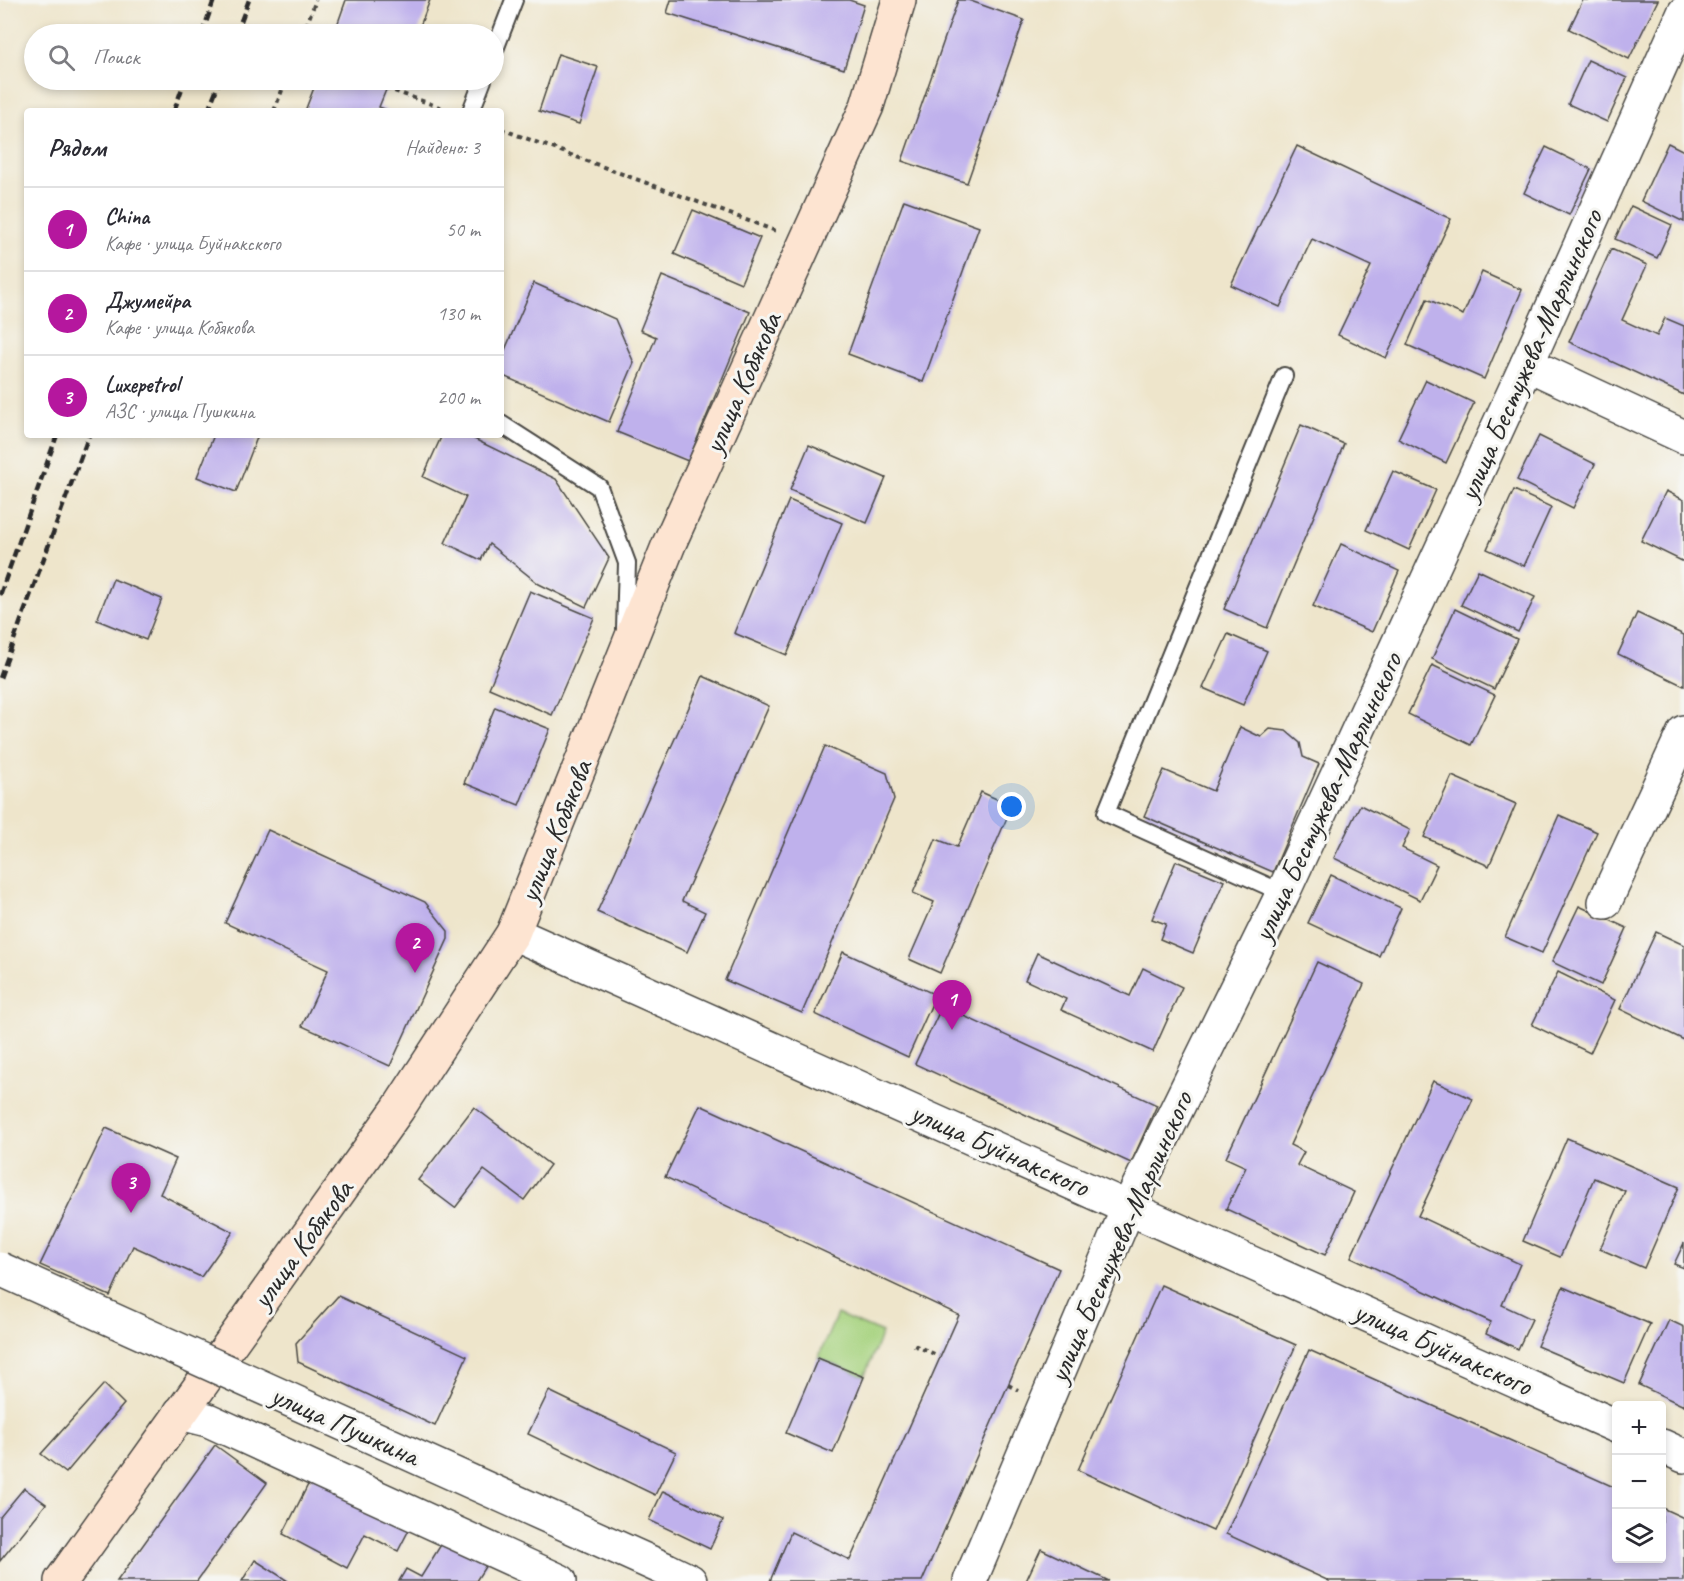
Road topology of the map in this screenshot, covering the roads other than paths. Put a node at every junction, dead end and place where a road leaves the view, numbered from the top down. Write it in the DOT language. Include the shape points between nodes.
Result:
graph roads {
  1 [pos="514,0"];
  2 [pos="899,0"];
  3 [pos="1684,13"];
  4 [pos="504,26"];
  5 [pos="479,90"];
  6 [pos="472,108"];
  7 [pos="1527,364"];
  8 [pos="1284,376"];
  9 [pos="504,426"];
  10 [pos="1684,437"];
  11 [pos="624,659"];
  12 [pos="1684,732"];
  13 [pos="1283,893"];
  14 [pos="1605,902"];
  15 [pos="513,933"];
  16 [pos="1129,1206"];
  17 [pos="0,1269"];
  18 [pos="180,1413"];
  19 [pos="1612,1424"];
  20 [pos="1666,1448"];
  21 [pos="1684,1456"];
  22 [pos="679,1576"];
  23 [pos="61,1581"];
  24 [pos="560,1581"];
  25 [pos="970,1581"];
  1 -- 4 [label="lane"];
  2 -- 11 [label="street, улица Кобякова" via="867,106 669,544"];
  3 -- 7 [label="street, улица Бестужева-Марлинского"];
  5 -- 6 [label="lane"];
  7 -- 10 [label="street"];
  7 -- 13 [label="street, улица Бестужева-Марлинского"];
  8 -- 13 [label="lane" via="1106,813"];
  9 -- 11 [label="lane" via="599,487 627,563"];
  11 -- 15 [label="street, улица Кобякова"];
  12 -- 14 [label="street"];
  13 -- 16 [label="street, улица Бестужева-Марлинского"];
  15 -- 16 [label="street, улица Буйнакского"];
  15 -- 18 [label="street, улица Кобякова" via="398,1108"];
  16 -- 19 [label="street, улица Буйнакского"];
  16 -- 25 [label="street, улица Бестужева-Марлинского"];
  17 -- 22 [label="street, улица Пушкина, bridge"];
  18 -- 23 [label="street, улица Кобякова"];
  18 -- 24 [label="street" via="208,1420"];
  20 -- 21 [label="street"];
}
